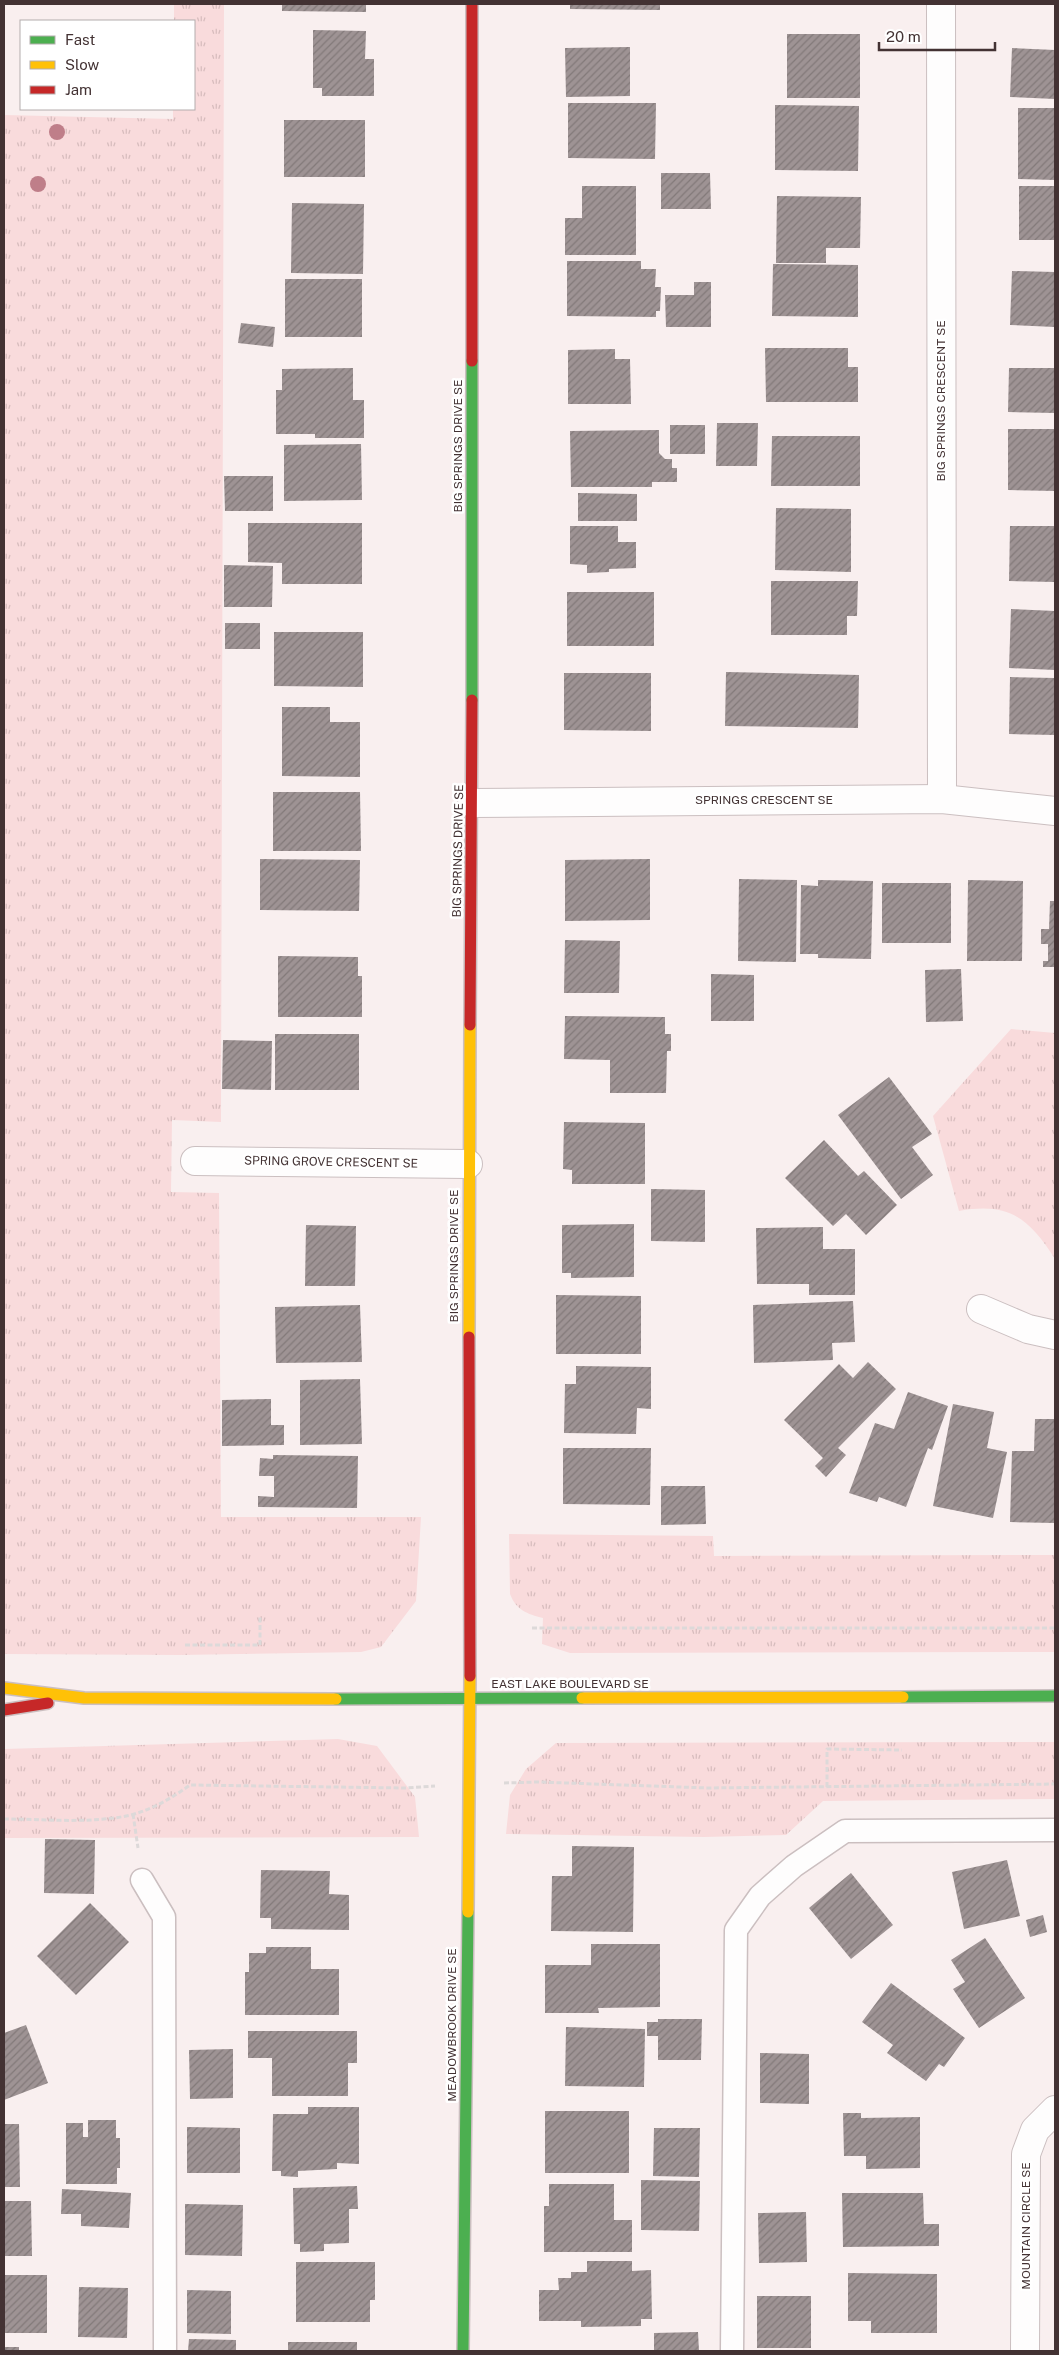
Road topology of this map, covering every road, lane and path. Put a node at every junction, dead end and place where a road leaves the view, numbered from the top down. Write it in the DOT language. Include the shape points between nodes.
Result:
graph roads {
  1 [pos="472,4"];
  2 [pos="941,4"];
  3 [pos="942,799"];
  4 [pos="472,803"];
  5 [pos="1055,811"];
  6 [pos="195,1161"];
  7 [pos="468,1164"];
  8 [pos="981,1309"];
  9 [pos="1055,1336"];
  10 [pos="260,1615"];
  11 [pos="532,1628"];
  12 [pos="1055,1628"];
  13 [pos="185,1645"];
  14 [pos="4,1688"];
  15 [pos="1055,1696"];
  16 [pos="84,1698"];
  17 [pos="470,1699"];
  18 [pos="4,1710"];
  19 [pos="902,1750"];
  20 [pos="468,1784"];
  21 [pos="1055,1784"];
  22 [pos="827,1787"];
  23 [pos="4,1819"];
  24 [pos="1055,1830"];
  25 [pos="142,1880"];
  26 [pos="1055,2110"];
  27 [pos="165,2351"];
  28 [pos="463,2351"];
  29 [pos="732,2351"];
  30 [pos="1025,2351"];
  1 -- 4 [label="street, BIG SPRINGS DRIVE SE"];
  2 -- 3 [label="street, BIG SPRINGS CRESCENT SE"];
  3 -- 4 [label="street, SPRINGS CRESCENT SE"];
  3 -- 5 [label="street, SPRINGS CRESCENT SE"];
  4 -- 7 [label="street, BIG SPRINGS DRIVE SE"];
  6 -- 7 [label="street, SPRING GROVE CRESCENT SE"];
  7 -- 17 [label="street, BIG SPRINGS DRIVE SE"];
  8 -- 9 [label="street" via="1028,1329"];
  10 -- 13 [label="path" via="260,1645"];
  11 -- 12 [label="path"];
  14 -- 16 [label="street, EAST LAKE BOULEVARD SE"];
  15 -- 17 [label="street, EAST LAKE BOULEVARD SE"];
  16 -- 17 [label="street, EAST LAKE BOULEVARD SE"];
  16 -- 18 [label="street, EAST LAKE BOULEVARD SE"];
  17 -- 20 [label="street, MEADOWBROOK DRIVE SE"];
  19 -- 22 [label="path" via="828,1749"];
  20 -- 22 [label="path" via="538,1782 708,1788"];
  20 -- 23 [label="path" via="405,1788 190,1785 165,1802 109,1819"];
  20 -- 28 [label="street, MEADOWBROOK DRIVE SE"];
  21 -- 22 [label="path"];
  24 -- 29 [label="lane" via="845,1831 794,1866 760,1896 736,1930"];
  25 -- 27 [label="lane" via="164,1917"];
  26 -- 30 [label="street, MOUNTAIN CIRCLE SE" via="1036,2130 1026,2154"];
}
